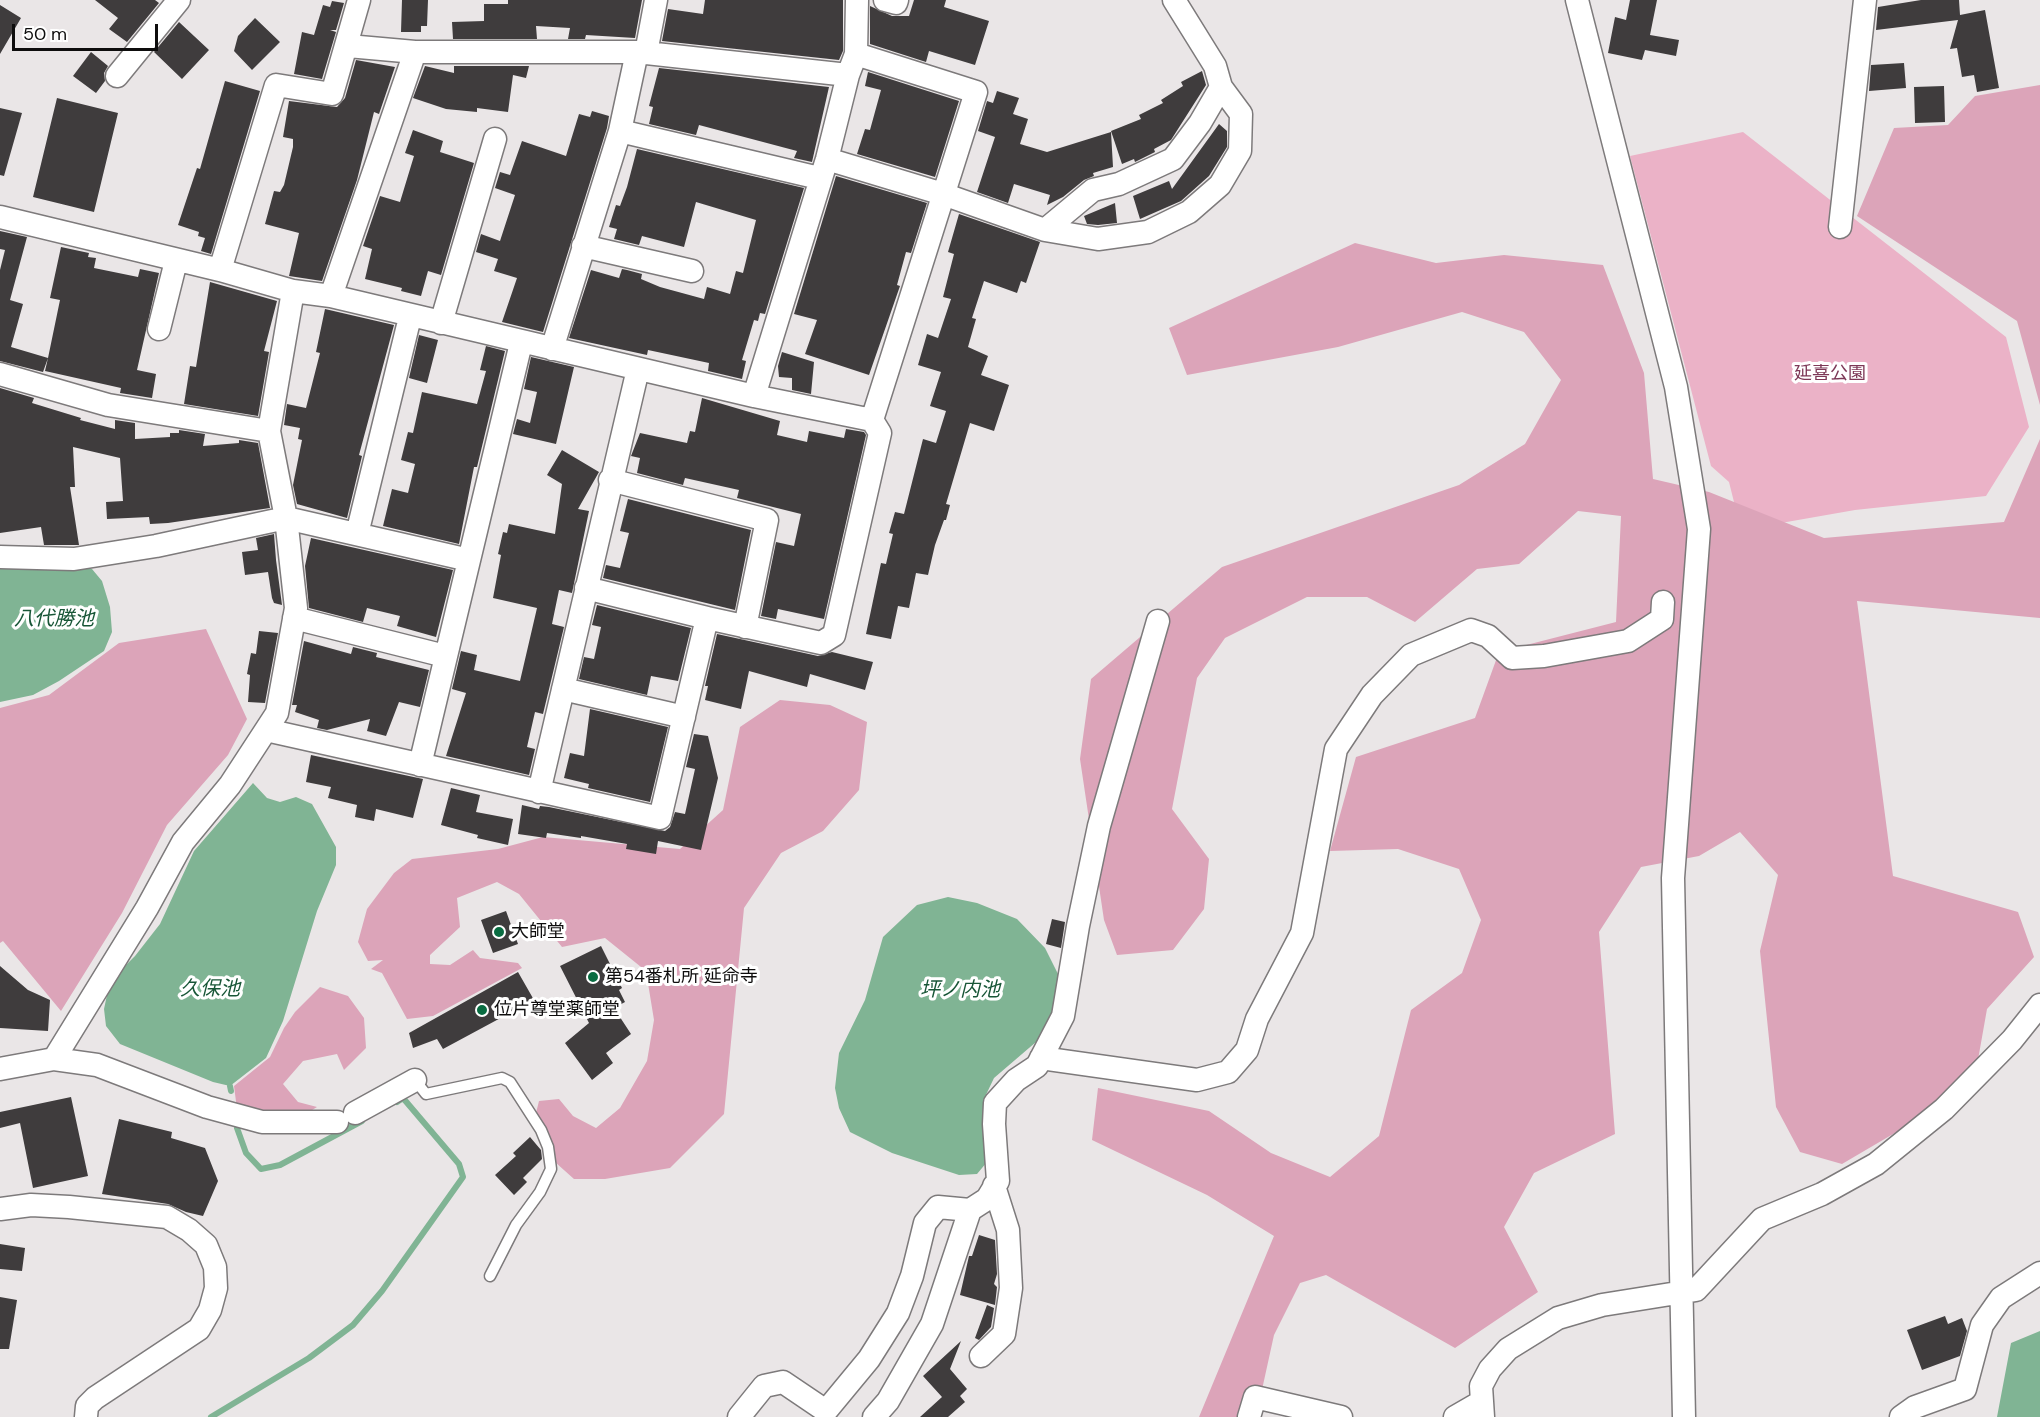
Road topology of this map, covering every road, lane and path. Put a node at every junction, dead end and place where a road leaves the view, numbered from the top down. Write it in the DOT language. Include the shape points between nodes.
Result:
graph roads {
  1 [pos="179,0"];
  2 [pos="359,0"];
  3 [pos="656,0"];
  4 [pos="857,0"];
  5 [pos="885,0"];
  6 [pos="897,0"];
  7 [pos="1174,0"];
  8 [pos="1577,0"];
  9 [pos="1865,0"];
  10 [pos="348,46"];
  11 [pos="415,52"];
  12 [pos="642,52"];
  13 [pos="856,54"];
  14 [pos="848,75"];
  15 [pos="117,76"];
  16 [pos="1221,87"];
  17 [pos="620,131"];
  18 [pos="495,139"];
  19 [pos="823,168"];
  20 [pos="943,194"];
  21 [pos="0,217"];
  22 [pos="1840,227"];
  23 [pos="1045,230"];
  24 [pos="583,246"];
  25 [pos="176,261"];
  26 [pos="220,270"];
  27 [pos="692,271"];
  28 [pos="293,291"];
  29 [pos="331,297"];
  30 [pos="410,317"];
  31 [pos="441,323"];
  32 [pos="159,329"];
  33 [pos="521,343"];
  34 [pos="552,349"];
  35 [pos="638,369"];
  36 [pos="0,374"];
  37 [pos="754,396"];
  38 [pos="872,420"];
  39 [pos="269,431"];
  40 [pos="610,480"];
  41 [pos="286,518"];
  42 [pos="357,534"];
  43 [pos="0,557"];
  44 [pos="469,560"];
  45 [pos="586,588"];
  46 [pos="1663,602"];
  47 [pos="294,618"];
  48 [pos="706,618"];
  49 [pos="1158,621"];
  50 [pos="745,627"];
  51 [pos="446,657"];
  52 [pos="563,688"];
  53 [pos="684,717"];
  54 [pos="266,730"];
  55 [pos="420,765"];
  56 [pos="539,792"];
  57 [pos="2040,1005"];
  58 [pos="1041,1058"];
  59 [pos="54,1059"];
  60 [pos="0,1069"];
  61 [pos="415,1080"];
  62 [pos="994,1186"];
  63 [pos="0,1209"];
  64 [pos="969,1210"];
  65 [pos="2040,1273"];
  66 [pos="490,1276"];
  67 [pos="1681,1293"];
  68 [pos="981,1356"];
  69 [pos="1482,1410"];
  70 [pos="86,1417"];
  71 [pos="738,1417"];
  72 [pos="874,1417"];
  73 [pos="1249,1417"];
  74 [pos="1341,1417"];
  75 [pos="1455,1417"];
  76 [pos="1684,1417"];
  77 [pos="1901,1417"];
  1 -- 15 [label="street"];
  2 -- 10 [label="street"];
  3 -- 12 [label="street"];
  4 -- 13 [label="street"];
  5 -- 6 [label="street"];
  7 -- 16 [label="street" via="1215,66"];
  8 -- 67 [label="street" via="1676,387 1699,529 1673,878"];
  9 -- 22 [label="street"];
  10 -- 11 [label="street"];
  10 -- 26 [label="street" via="332,94 276,85"];
  11 -- 12 [label="street"];
  11 -- 29 [label="street"];
  12 -- 14 [label="street"];
  12 -- 17 [label="street"];
  13 -- 14 [label="street"];
  13 -- 20 [label="street" via="976,92"];
  14 -- 19 [label="street"];
  16 -- 23 [label="street" via="1173,159 1119,184 1094,190"];
  16 -- 23 [label="street" via="1241,114 1240,151 1220,185 1189,212 1148,232 1098,239"];
  17 -- 19 [label="street"];
  17 -- 24 [label="street"];
  18 -- 31 [label="street"];
  19 -- 20 [label="street"];
  19 -- 37 [label="street"];
  20 -- 23 [label="street"];
  20 -- 38 [label="street"];
  21 -- 25 [label="street"];
  24 -- 27 [label="street"];
  24 -- 34 [label="street"];
  25 -- 26 [label="street"];
  25 -- 32 [label="street"];
  26 -- 28 [label="street"];
  28 -- 29 [label="street"];
  28 -- 39 [label="street"];
  29 -- 30 [label="street"];
  30 -- 31 [label="street"];
  30 -- 42 [label="street"];
  31 -- 33 [label="street"];
  33 -- 34 [label="street"];
  33 -- 44 [label="street"];
  34 -- 35 [label="street"];
  35 -- 37 [label="street"];
  35 -- 40 [label="street"];
  36 -- 39 [label="street" via="108,405"];
  37 -- 38 [label="street"];
  38 -- 50 [label="street" via="879,433 834,635 821,643"];
  39 -- 41 [label="street"];
  40 -- 45 [label="street"];
  40 -- 50 [label="street" via="768,520"];
  41 -- 42 [label="street"];
  41 -- 43 [label="street" via="74,559"];
  41 -- 47 [label="street"];
  42 -- 44 [label="street"];
  44 -- 51 [label="street"];
  45 -- 48 [label="street"];
  45 -- 52 [label="street"];
  46 -- 58 [label="street" via="1662,619 1628,641 1544,656 1512,658 1488,636 1471,630 1412,655 1372,695 1336,749 1302,933 1257,1019 1247,1050 1228,1072 1197,1080"];
  47 -- 51 [label="street"];
  47 -- 54 [label="street" via="278,713"];
  48 -- 50 [label="street"];
  48 -- 53 [label="street"];
  49 -- 58 [label="street" via="1099,826 1063,1016"];
  51 -- 55 [label="street"];
  52 -- 53 [label="street"];
  52 -- 56 [label="street"];
  53 -- 56 [label="street" via="660,818"];
  54 -- 55 [label="street"];
  54 -- 59 [label="street" via="230,785 183,842"];
  55 -- 56 [label="street"];
  57 -- 67 [label="street" via="2012,1040 1936,1116 1876,1164 1822,1194 1762,1219 1696,1290"];
  58 -- 62 [label="street" via="996,1103 998,1181"];
  59 -- 60 [label="street"];
  59 -- 61 [label="street" via="97,1065 207,1107 262,1122 346,1118"];
  61 -- 66 [label="lane" via="426,1094 502,1078 510,1082 548,1147 551,1169"];
  62 -- 64 [label="street" via="987,1199"];
  62 -- 68 [label="street" via="1008,1230 1011,1288 1004,1334"];
  63 -- 70 [label="street" via="31,1205 167,1217 206,1245 215,1267 216,1288 199,1329 95,1398 87,1406"];
  64 -- 71 [label="street" via="939,1207 925,1223 898,1313 869,1359 826,1411 783,1382 764,1386"];
  64 -- 72 [label="street" via="932,1324 888,1401"];
  65 -- 77 [label="street" via="2001,1298 1982,1325 1965,1389 1915,1407"];
  67 -- 69 [label="street" via="1602,1305 1558,1318 1508,1349 1490,1369 1481,1386"];
  67 -- 76 [label="street"];
  69 -- 75 [label="street"];
  73 -- 74 [label="street" via="1255,1397"];
}
